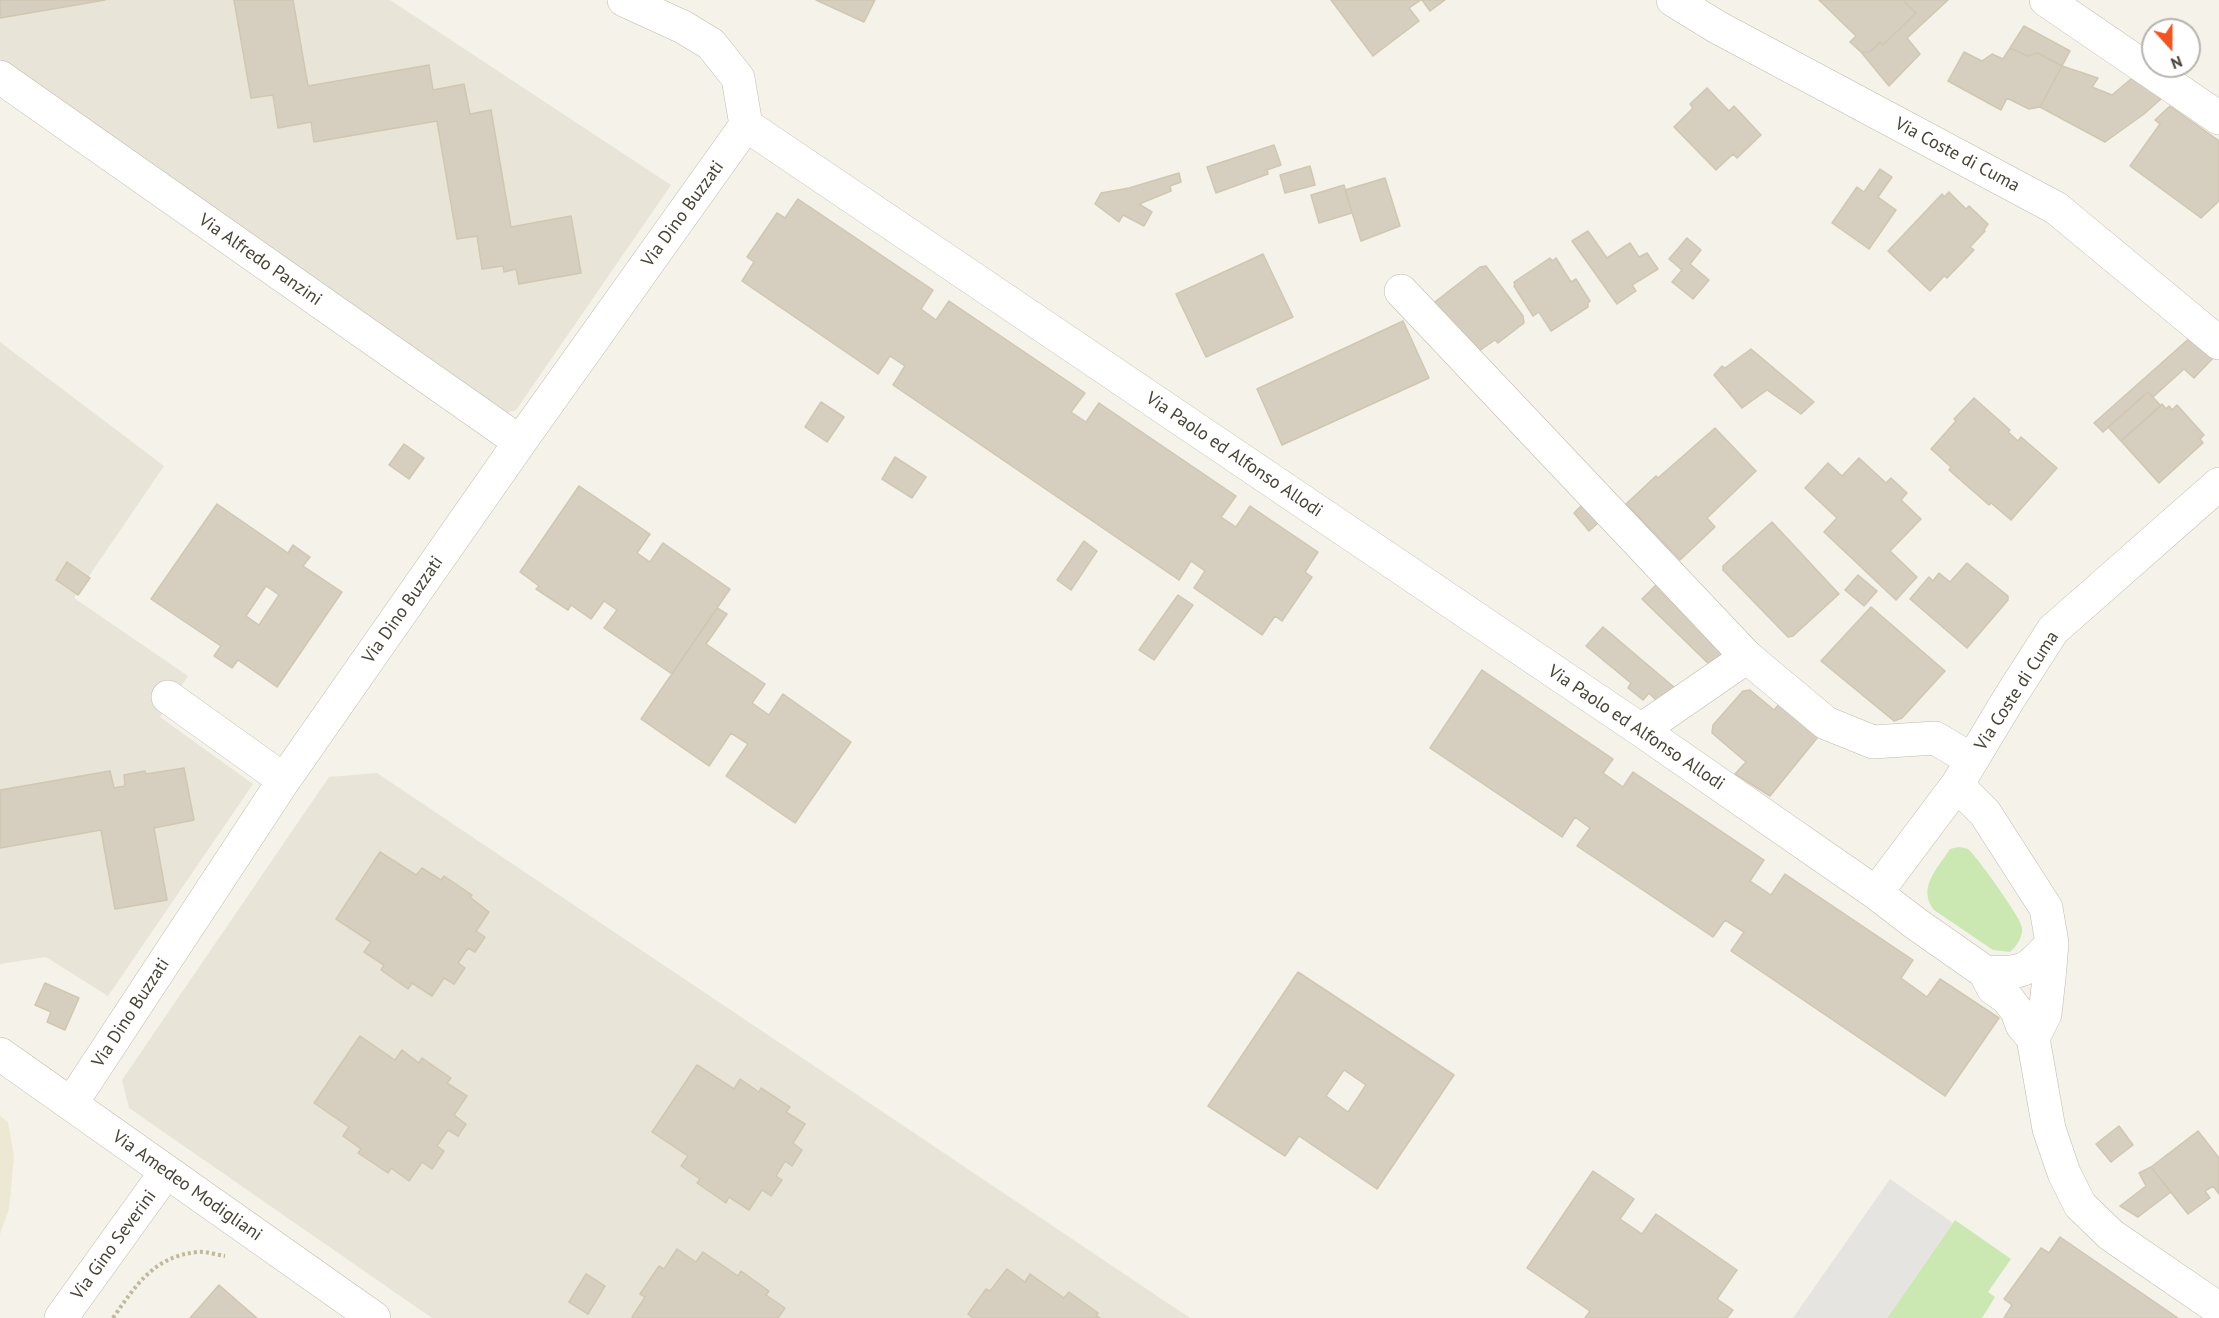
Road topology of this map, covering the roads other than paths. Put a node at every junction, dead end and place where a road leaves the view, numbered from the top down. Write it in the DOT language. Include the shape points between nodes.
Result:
graph roads {
  1 [pos="624,0"];
  2 [pos="1673,0"];
  3 [pos="2046,0"];
  4 [pos="0,77"];
  5 [pos="2219,118"];
  6 [pos="746,125"];
  7 [pos="1401,291"];
  8 [pos="2219,343"];
  9 [pos="520,442"];
  10 [pos="2219,484"];
  11 [pos="1747,657"];
  12 [pos="168,697"];
  13 [pos="1641,730"];
  14 [pos="1965,773"];
  15 [pos="284,780"];
  16 [pos="1876,892"];
  17 [pos="2052,943"];
  18 [pos="1985,972"];
  19 [pos="2033,1038"];
  20 [pos="0,1054"];
  21 [pos="71,1104"];
  22 [pos="166,1172"];
  23 [pos="2219,1309"];
  24 [pos="61,1318"];
  25 [pos="374,1318"];
  1 -- 6 [label="street" via="711,44 738,78"];
  2 -- 8 [label="street, Via Coste di Cuma" via="2056,208"];
  3 -- 5 [label="street"];
  4 -- 9 [label="street, Via Alfredo Panzini"];
  6 -- 9 [label="street, Via Dino Buzzati"];
  6 -- 13 [label="street, Via Paolo ed Alfonso Allodi"];
  7 -- 11 [label="street"];
  9 -- 15 [label="street, Via Dino Buzzati"];
  10 -- 14 [label="street, Via Coste di Cuma" via="2053,630"];
  11 -- 13 [label="street"];
  11 -- 14 [label="street" via="1826,723 1873,741 1935,738"];
  12 -- 15 [label="street"];
  13 -- 16 [label="street, Via Paolo ed Alfonso Allodi"];
  14 -- 16 [label="street"];
  14 -- 17 [label="street" via="1985,813 2046,908"];
  15 -- 21 [label="street, Via Dino Buzzati"];
  16 -- 18 [label="street, Via Paolo ed Alfonso Allodi"];
  17 -- 18 [label="street" via="2025,969"];
  17 -- 19 [label="street" via="2044,1014"];
  18 -- 19 [label="street, Via Paolo ed Alfonso Allodi"];
  19 -- 23 [label="street, Via Paolo ed Alfonso Allodi" via="2049,1130 2080,1205 2111,1235"];
  20 -- 21 [label="street, Via Amedeo Modigliani"];
  21 -- 22 [label="street, Via Amedeo Modigliani"];
  22 -- 24 [label="street, Via Gino Severini"];
  22 -- 25 [label="street, Via Amedeo Modigliani"];
}
